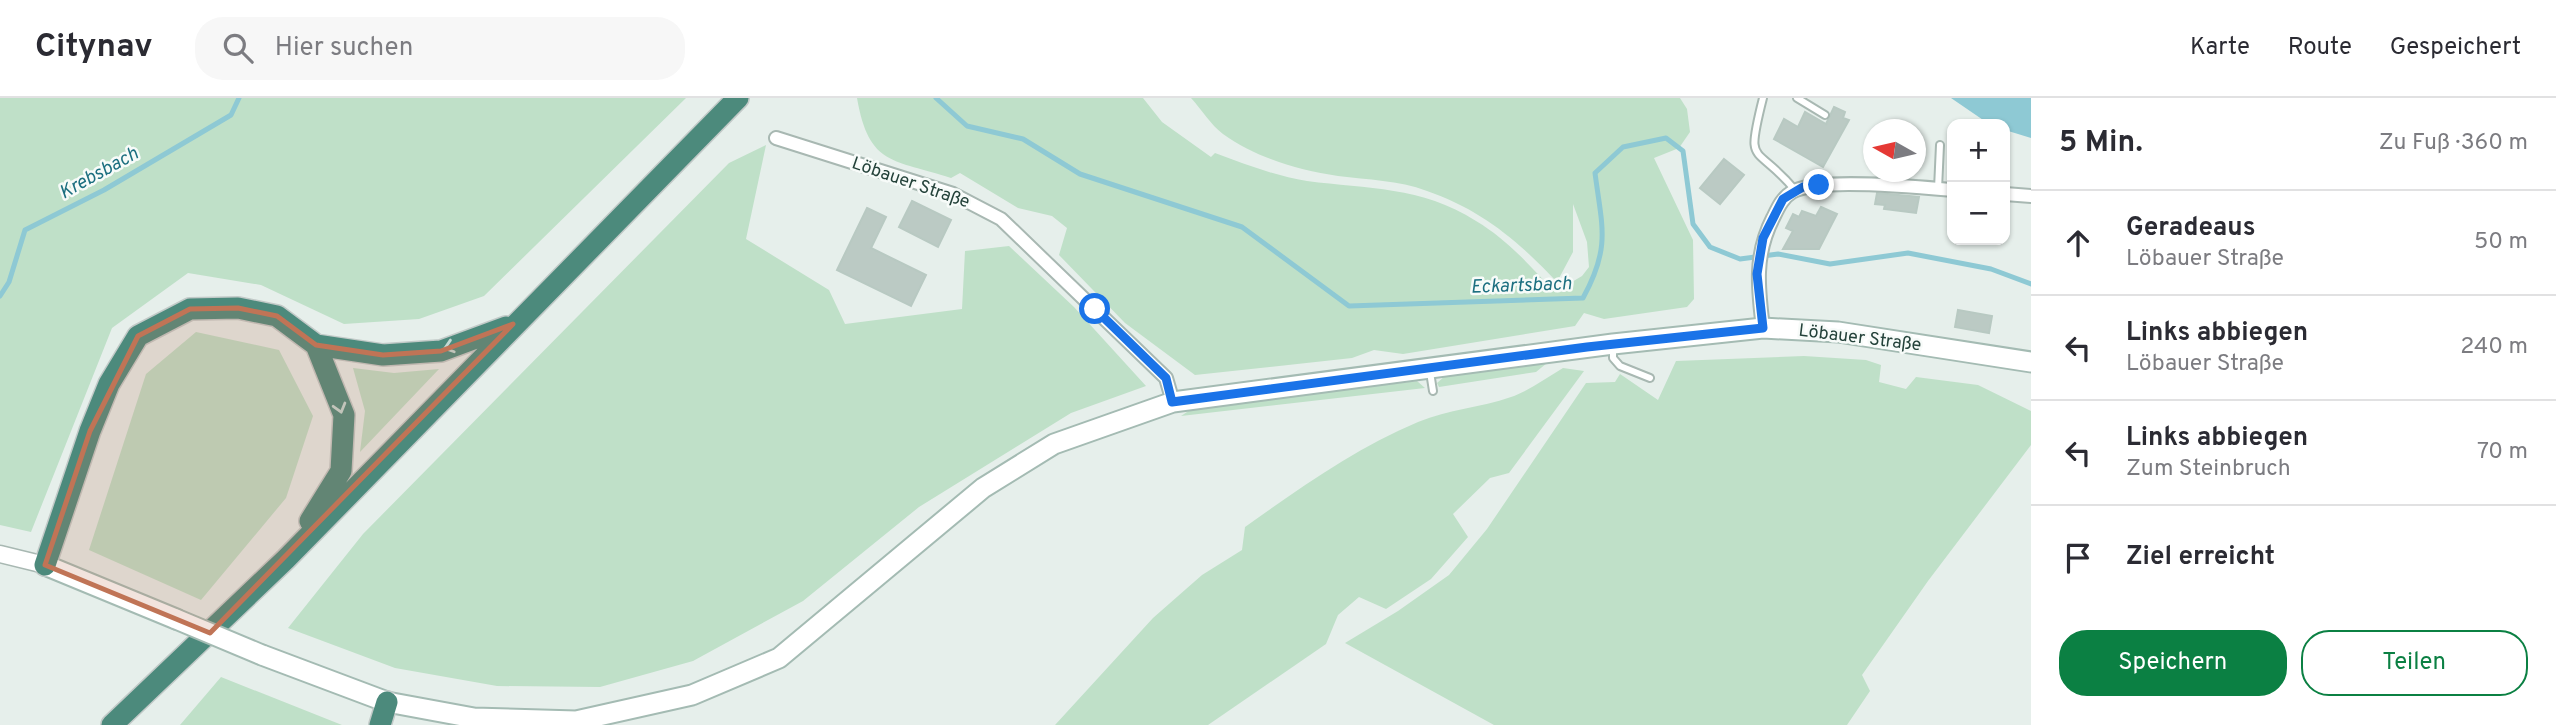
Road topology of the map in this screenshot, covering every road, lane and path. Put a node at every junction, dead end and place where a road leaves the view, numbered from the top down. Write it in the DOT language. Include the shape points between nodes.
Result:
graph roads {
  1 [pos="738,98"];
  2 [pos="1763,98"];
  3 [pos="1797,98"];
  4 [pos="1825,115"];
  5 [pos="776,138"];
  6 [pos="1940,145"];
  7 [pos="1938,189"];
  8 [pos="1795,190"];
  9 [pos="1947,190"];
  10 [pos="2010,194"];
  11 [pos="2031,195"];
  12 [pos="513,324"];
  13 [pos="1763,328"];
  14 [pos="1613,344"];
  15 [pos="316,345"];
  16 [pos="2031,362"];
  17 [pos="1430,368"];
  18 [pos="1650,378"];
  19 [pos="1433,391"];
  20 [pos="1181,400"];
  21 [pos="0,554"];
  22 [pos="286,559"];
  23 [pos="45,565"];
  24 [pos="145,697"];
  25 [pos="387,702"];
  26 [pos="112,725"];
  27 [pos="131,725"];
  28 [pos="380,725"];
  1 -- 12 [label="highway"];
  2 -- 8 [label="lane" via="1753,147"];
  3 -- 4 [label="lane"];
  5 -- 20 [label="street, Löbauer Straße" via="953,194 1001,219 1166,378"];
  6 -- 7 [label="lane"];
  7 -- 8 [label="street" via="1819,185"];
  7 -- 9 [label="street"];
  8 -- 13 [label="street" via="1783,199 1763,238 1757,274"];
  10 -- 11 [label="street"];
  12 -- 15 [label="highway, one-way" via="441,351 383,355"];
  12 -- 22 [label="highway"];
  13 -- 14 [label="main road, Löbauer Straße"];
  13 -- 16 [label="main road, Löbauer Straße" via="1838,332"];
  14 -- 17 [label="main road, Löbauer Straße"];
  14 -- 18 [label="lane" via="1613,358 1620,366"];
  15 -- 22 [label="highway, one-way" via="344,415 341,471"];
  15 -- 23 [label="highway" via="277,316 238,307 190,309 138,336 109,384"];
  17 -- 19 [label="lane"];
  17 -- 20 [label="main road, Löbauer Straße"];
  20 -- 25 [label="main road" via="1054,444 983,488 779,658 692,695 576,721 474,718"];
  21 -- 23 [label="street"];
  22 -- 24 [label="highway"];
  23 -- 25 [label="main road, bridge"];
  24 -- 26 [label="highway"];
  24 -- 27 [label="highway"];
  25 -- 28 [label="highway"];
}
